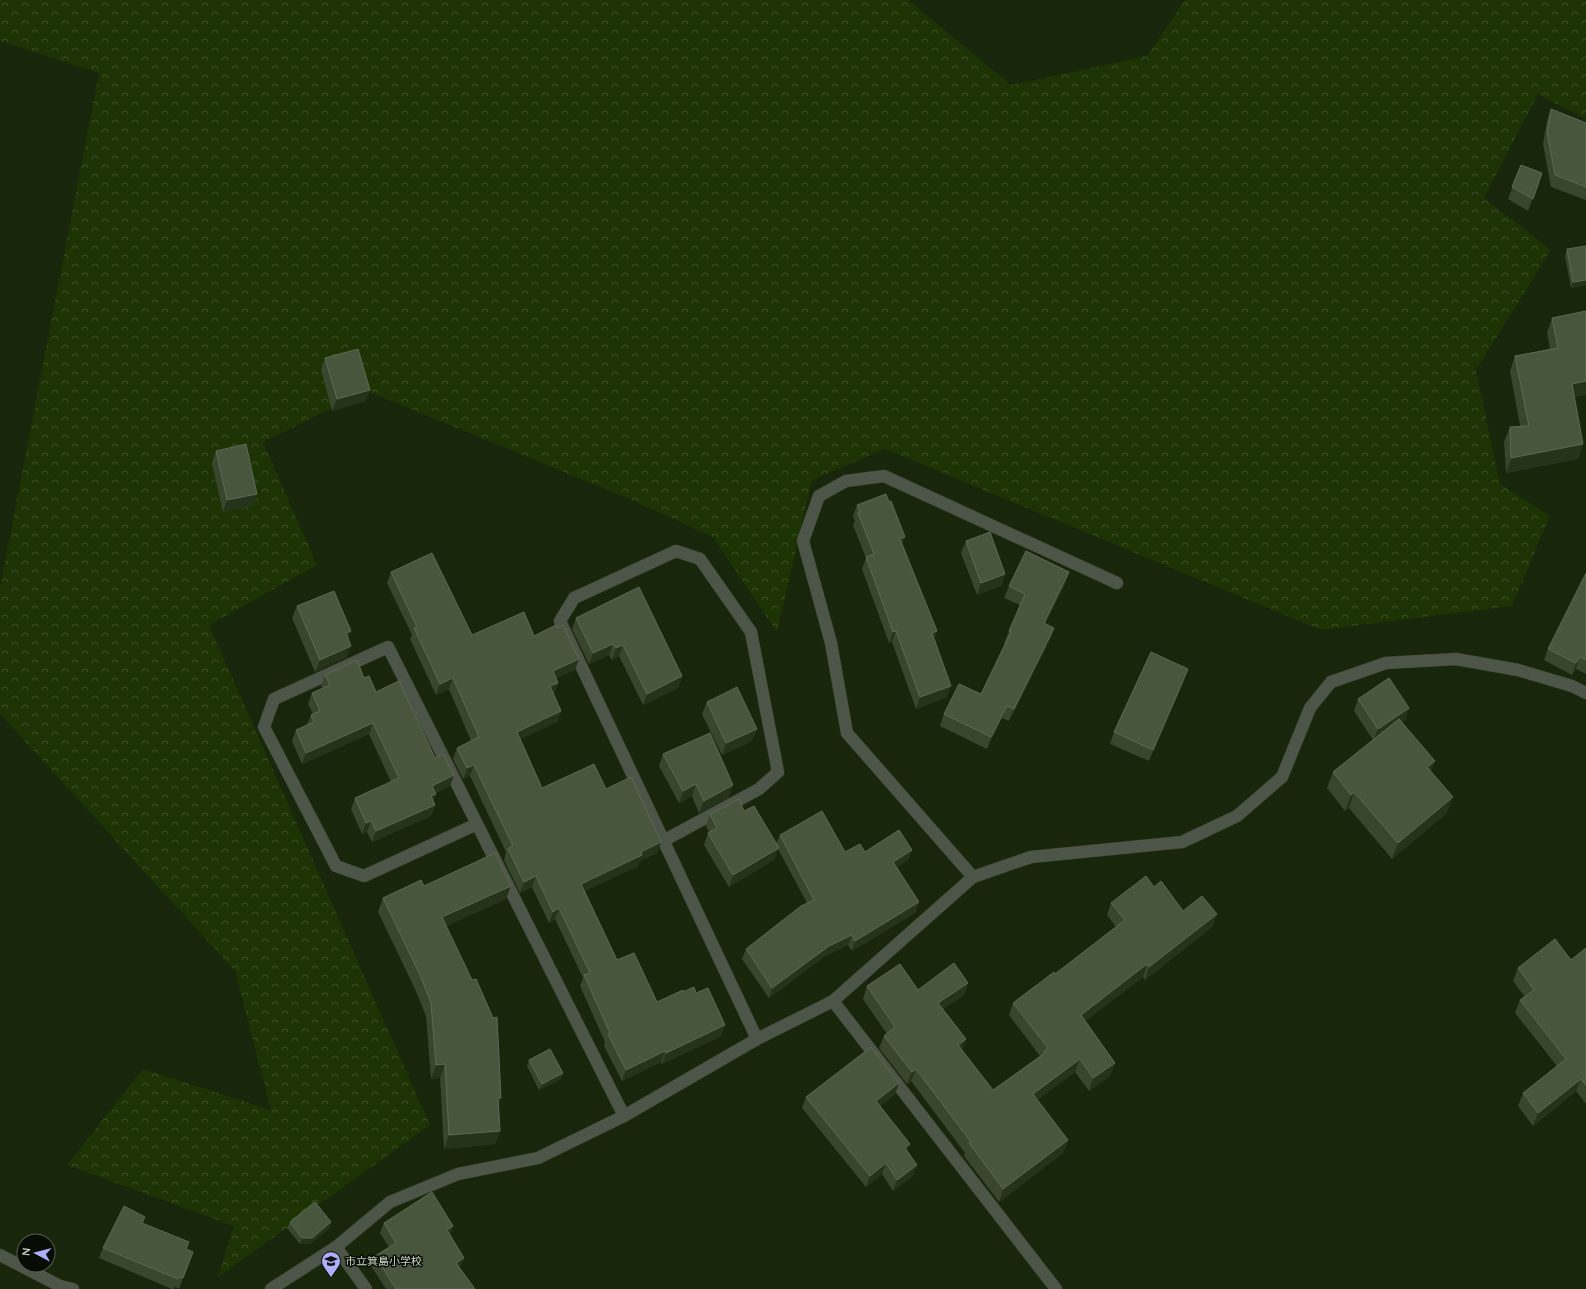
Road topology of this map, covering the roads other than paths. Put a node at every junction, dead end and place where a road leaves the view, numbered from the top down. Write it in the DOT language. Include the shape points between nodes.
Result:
graph roads {
  1 [pos="1117,583"];
  2 [pos="1586,693"];
  3 [pos="477,824"];
  4 [pos="663,841"];
  5 [pos="972,877"];
  6 [pos="834,1001"];
  7 [pos="757,1039"];
  8 [pos="624,1116"];
  9 [pos="336,1247"];
  10 [pos="0,1255"];
  11 [pos="57,1287"];
  12 [pos="73,1289"];
  13 [pos="270,1289"];
  14 [pos="366,1289"];
  15 [pos="1056,1289"];
  1 -- 5 [label="street" via="884,476 846,481 819,496 803,541 831,643 847,734"];
  2 -- 5 [label="street" via="1572,686 1518,670 1456,659 1386,663 1330,682 1310,708 1282,777 1237,816 1182,842 1031,856"];
  3 -- 3 [label="street" via="388,647 274,699 264,727 336,866 364,876"];
  3 -- 8 [label="street"];
  4 -- 4 [label="street" via="560,621 574,598 676,551 700,559 751,632 778,772 759,788"];
  4 -- 7 [label="street"];
  5 -- 6 [label="street"];
  6 -- 7 [label="street"];
  6 -- 15 [label="street"];
  7 -- 8 [label="street"];
  8 -- 9 [label="street" via="538,1158 458,1174 390,1202"];
  9 -- 13 [label="street"];
  9 -- 14 [label="street"];
  10 -- 11 [label="street"];
  11 -- 12 [label="street"];
}
